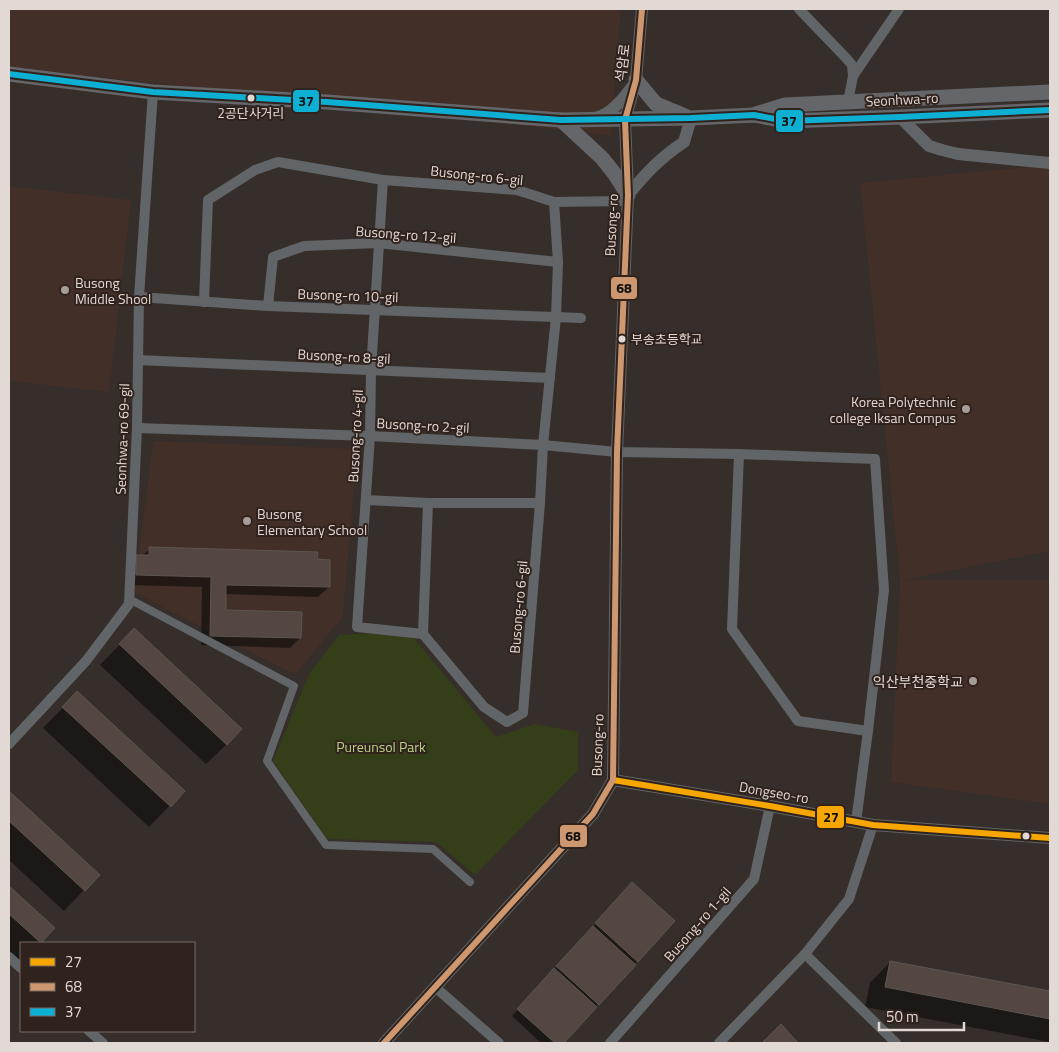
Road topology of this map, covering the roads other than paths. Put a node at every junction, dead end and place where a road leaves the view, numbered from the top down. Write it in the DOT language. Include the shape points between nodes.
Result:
graph roads {
  1 [pos="642,9"];
  2 [pos="799,9"];
  3 [pos="900,9"];
  4 [pos="9,74"];
  5 [pos="853,76"];
  6 [pos="636,80"];
  7 [pos="153,92"];
  8 [pos="1050,92"];
  9 [pos="848,102"];
  10 [pos="1050,110"];
  11 [pos="754,115"];
  12 [pos="900,117"];
  13 [pos="691,118"];
  14 [pos="561,120"];
  15 [pos="625,120"];
  16 [pos="1050,163"];
  17 [pos="383,180"];
  18 [pos="627,198"];
  19 [pos="554,202"];
  20 [pos="378,243"];
  21 [pos="558,262"];
  22 [pos="139,297"];
  23 [pos="204,302"];
  24 [pos="268,306"];
  25 [pos="375,310"];
  26 [pos="556,317"];
  27 [pos="581,318"];
  28 [pos="138,360"];
  29 [pos="371,371"];
  30 [pos="550,378"];
  31 [pos="137,428"];
  32 [pos="370,436"];
  33 [pos="543,445"];
  34 [pos="617,452"];
  35 [pos="739,454"];
  36 [pos="366,500"];
  37 [pos="428,503"];
  38 [pos="540,503"];
  39 [pos="129,599"];
  40 [pos="423,634"];
  41 [pos="868,731"];
  42 [pos="9,744"];
  43 [pos="613,780"];
  44 [pos="770,806"];
  45 [pos="856,822"];
  46 [pos="873,825"];
  47 [pos="1050,838"];
  48 [pos="470,882"];
  49 [pos="805,954"];
  50 [pos="9,957"];
  51 [pos="20,967"];
  52 [pos="435,987"];
  53 [pos="90,1032"];
  54 [pos="103,1043"];
  55 [pos="384,1043"];
  56 [pos="499,1043"];
  57 [pos="610,1043"];
  58 [pos="719,1043"];
  59 [pos="896,1043"];
  1 -- 6 [label="street, 석암로"];
  2 -- 5 [label="street" via="852,65"];
  3 -- 5 [label="street"];
  4 -- 7 [label="main road, Seonhwa-ro"];
  5 -- 9 [label="street"];
  6 -- 13 [label="main road" via="656,104"];
  6 -- 14 [label="street" via="626,96 607,113 597,118"];
  6 -- 15 [label="street, 석암로"];
  7 -- 14 [label="main road, Seonhwa-ro"];
  7 -- 22 [label="street, Seonhwa-ro 69-gil"];
  8 -- 9 [label="main road, Seonhwa-ro"];
  9 -- 11 [label="main road, Seonhwa-ro" via="784,105"];
  10 -- 12 [label="main road, Seonhwa-ro"];
  11 -- 12 [label="main road, Seonhwa-ro" via="786,121"];
  11 -- 13 [label="main road, Seonhwa-ro"];
  12 -- 16 [label="street" via="929,146 942,150"];
  13 -- 15 [label="main road, Seonhwa-ro"];
  13 -- 18 [label="street" via="684,142 657,162"];
  14 -- 15 [label="main road, Seonhwa-ro"];
  14 -- 18 [label="main road" via="602,158"];
  15 -- 18 [label="street, Busong-ro"];
  17 -- 19 [label="street, Busong-ro 6-gil" via="517,190"];
  17 -- 20 [label="street, Busong-ro 4-gil"];
  17 -- 23 [label="street, Busong-ro 6-gil" via="278,162 255,170 208,200"];
  18 -- 19 [label="street"];
  18 -- 34 [label="street, Busong-ro"];
  19 -- 21 [label="street, Busong-ro 6-gil"];
  20 -- 21 [label="street, Busong-ro 12-gil"];
  20 -- 24 [label="street, Busong-ro 12-gil" via="304,246 273,257"];
  20 -- 25 [label="street, Busong-ro 4-gil"];
  21 -- 26 [label="street, Busong-ro 6-gil"];
  22 -- 23 [label="street, Busong-ro 10-gil"];
  22 -- 28 [label="street, Seonhwa-ro 69-gil"];
  23 -- 24 [label="street, Busong-ro 10-gil"];
  24 -- 25 [label="street, Busong-ro 10-gil"];
  25 -- 26 [label="street, Busong-ro 10-gil"];
  25 -- 29 [label="street, Busong-ro 4-gil"];
  26 -- 27 [label="street, Busong-ro 10-gil"];
  26 -- 30 [label="street, Busong-ro 6-gil"];
  28 -- 29 [label="street, Busong-ro 8-gil"];
  28 -- 31 [label="street, Seonhwa-ro 69-gil"];
  29 -- 30 [label="street, Busong-ro 8-gil"];
  29 -- 32 [label="street, Busong-ro 4-gil"];
  30 -- 33 [label="street, Busong-ro 6-gil"];
  31 -- 32 [label="street, Busong-ro 2-gil"];
  31 -- 39 [label="street, Seonhwa-ro 69-gil"];
  32 -- 33 [label="street, Busong-ro 2-gil"];
  32 -- 36 [label="street, Busong-ro 4-gil"];
  33 -- 34 [label="street, Busong-ro 2-gil"];
  33 -- 38 [label="street, Busong-ro 6-gil"];
  34 -- 35 [label="street"];
  34 -- 43 [label="street, Busong-ro"];
  35 -- 41 [label="street" via="732,629 798,720"];
  35 -- 41 [label="street" via="875,459 884,590"];
  36 -- 37 [label="street"];
  36 -- 40 [label="street, Busong-ro 4-gil" via="357,626"];
  37 -- 38 [label="street"];
  37 -- 40 [label="street"];
  38 -- 40 [label="street, Busong-ro 6-gil" via="523,713 507,722 484,708"];
  39 -- 42 [label="street, Seonhwa-ro 69-gil" via="86,661"];
  39 -- 48 [label="street" via="294,686 267,762 326,845 433,849"];
  41 -- 45 [label="street"];
  43 -- 44 [label="street, Dongseo-ro"];
  43 -- 52 [label="street, Busong-ro" via="593,814"];
  44 -- 45 [label="street, Dongseo-ro"];
  44 -- 57 [label="street, Busong-ro 1-gil" via="754,879"];
  45 -- 46 [label="street, Dongseo-ro"];
  46 -- 47 [label="street, Dongseo-ro"];
  46 -- 49 [label="street" via="849,899"];
  49 -- 58 [label="street"];
  49 -- 59 [label="street"];
  50 -- 51 [label="street"];
  52 -- 55 [label="street, Busong-ro"];
  52 -- 56 [label="street"];
  53 -- 54 [label="street"];
}
